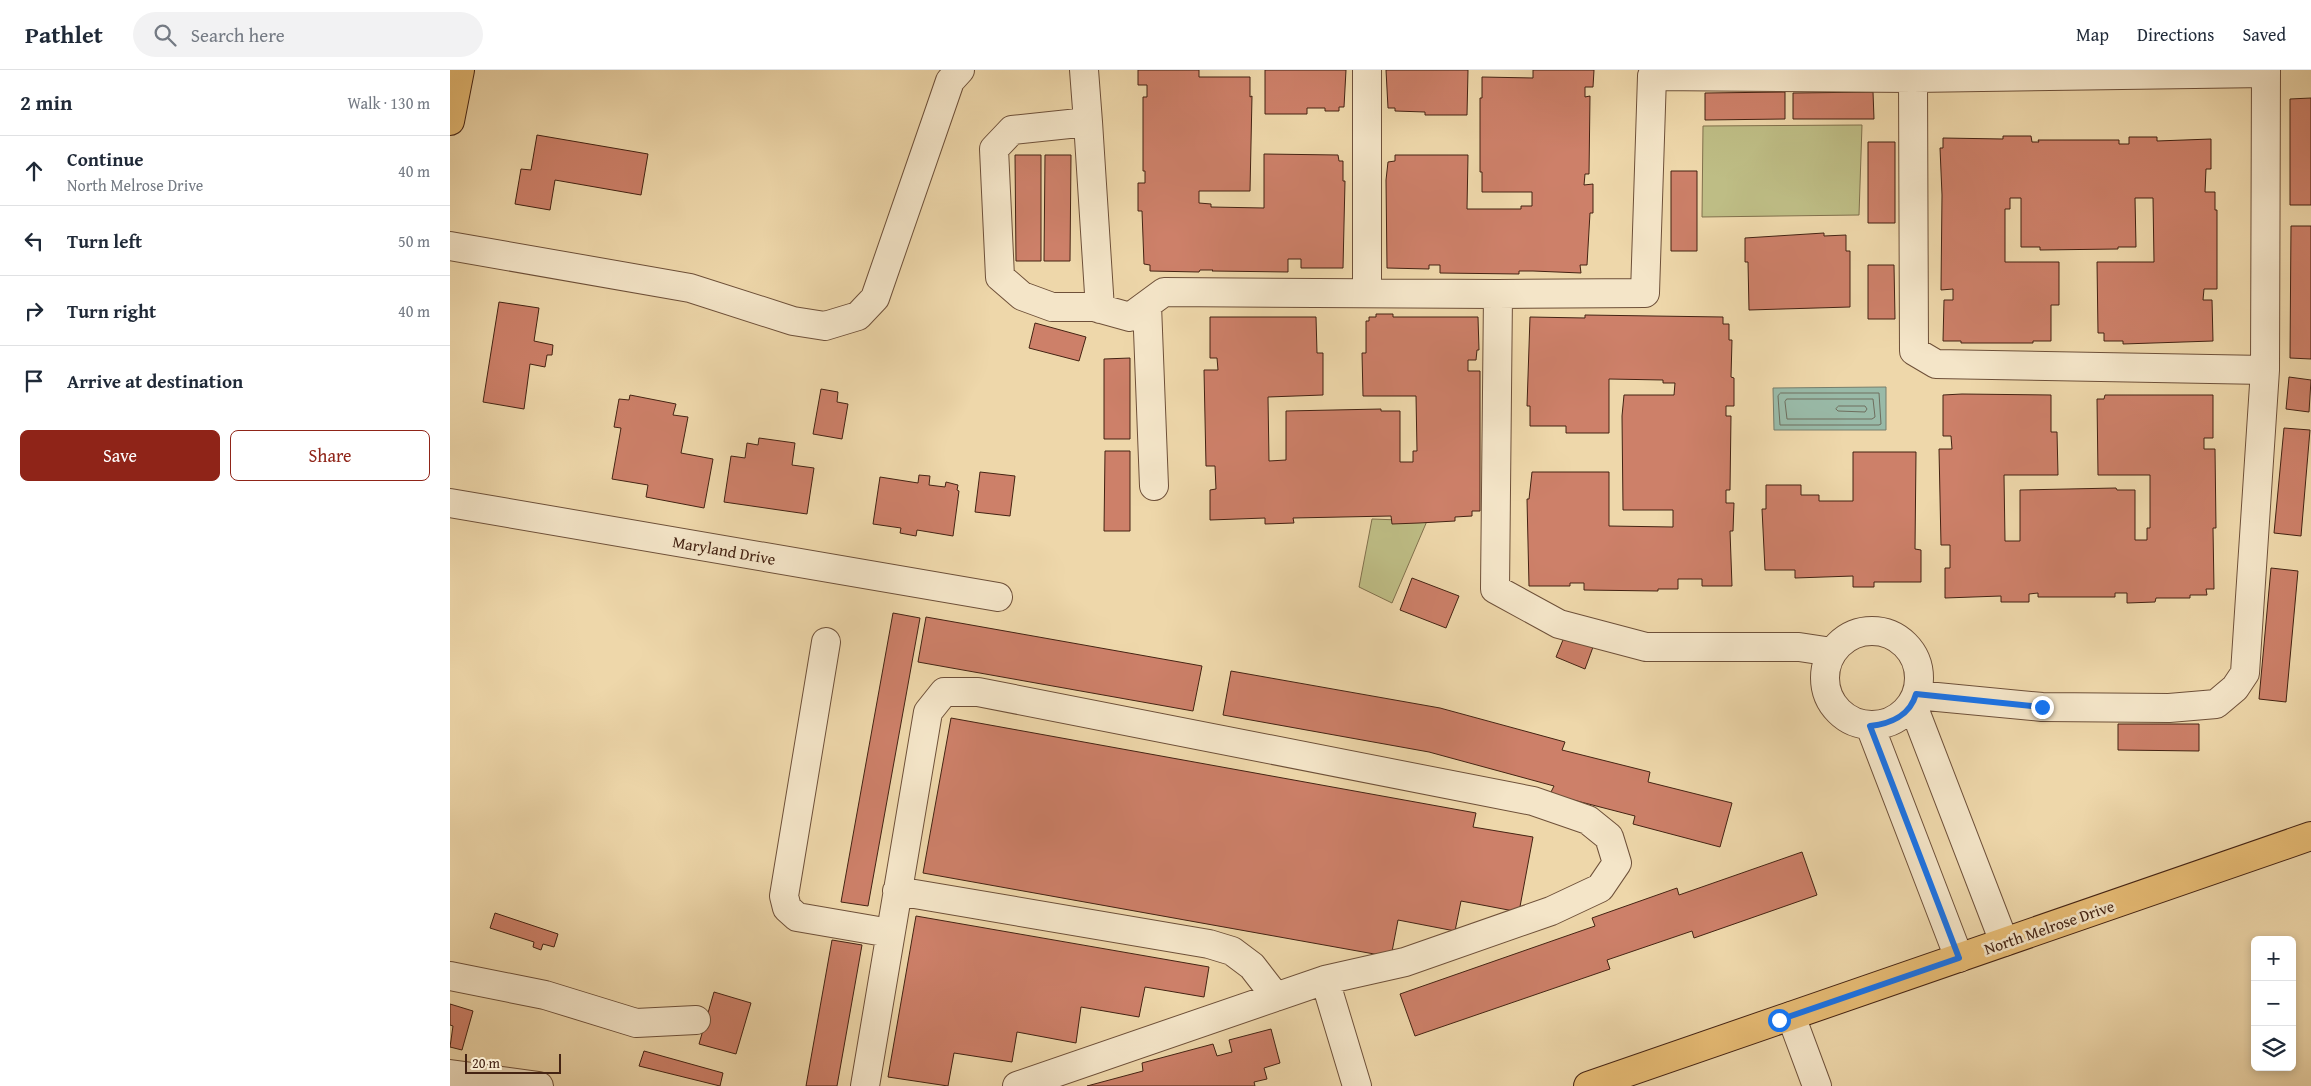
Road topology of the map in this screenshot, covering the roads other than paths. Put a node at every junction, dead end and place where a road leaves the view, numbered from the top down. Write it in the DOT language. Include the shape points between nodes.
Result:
graph roads {
  1 [pos="460,70"];
  2 [pos="960,70"];
  3 [pos="1084,70"];
  4 [pos="1367,70"];
  5 [pos="2266,71"];
  6 [pos="1913,74"];
  7 [pos="450,120"];
  8 [pos="1088,122"];
  9 [pos="450,246"];
  10 [pos="1367,293"];
  11 [pos="1498,294"];
  12 [pos="1147,304"];
  13 [pos="1100,309"];
  14 [pos="2265,370"];
  15 [pos="1154,486"];
  16 [pos="450,503"];
  17 [pos="998,597"];
  18 [pos="826,642"];
  19 [pos="1832,652"];
  20 [pos="1914,699"];
  21 [pos="1870,726"];
  22 [pos="2311,836"];
  23 [pos="897,891"];
  24 [pos="890,933"];
  25 [pos="2004,942"];
  26 [pos="1959,958"];
  27 [pos="450,976"];
  28 [pos="1325,980"];
  29 [pos="1276,997"];
  30 [pos="1791,1016"];
  31 [pos="696,1020"];
  32 [pos="450,1074"];
  33 [pos="539,1086"];
  34 [pos="865,1086"];
  35 [pos="1017,1086"];
  36 [pos="1357,1086"];
  37 [pos="1588,1086"];
  38 [pos="1817,1086"];
  1 -- 7 [label="main road"];
  2 -- 9 [label="street" via="950,81 875,298 858,316 825,326 793,321 690,288"];
  3 -- 8 [label="street"];
  4 -- 10 [label="street"];
  5 -- 6 [label="street"];
  5 -- 14 [label="street"];
  6 -- 11 [label="street" via="1652,76 1645,292"];
  6 -- 14 [label="street" via="1914,351 1936,364"];
  8 -- 13 [label="street"];
  8 -- 13 [label="street" via="1012,130 994,148 1000,277 1022,296 1052,307"];
  10 -- 11 [label="street"];
  10 -- 12 [label="street" via="1164,292"];
  11 -- 19 [label="street" via="1495,589 1559,624 1646,647 1799,648"];
  12 -- 13 [label="street" via="1130,317"];
  12 -- 15 [label="street"];
  14 -- 20 [label="street" via="2245,673 2235,688 2216,704 2169,708 2042,707"];
  16 -- 17 [label="street, Maryland Drive"];
  18 -- 24 [label="street" via="784,896 787,908 797,917"];
  19 -- 20 [label="street" via="1842,640 1872,630 1888,633 1902,641 1918,668 1919,684"];
  19 -- 21 [label="street" via="1826,665 1826,694 1843,717"];
  20 -- 21 [label="street" via="1896,719"];
  20 -- 25 [label="street"];
  21 -- 26 [label="street"];
  22 -- 25 [label="main road, North Melrose Drive"];
  23 -- 24 [label="street"];
  23 -- 28 [label="street" via="928,712 944,692 978,692 1533,801 1588,820 1609,837 1617,863 1600,888 1550,911 1406,962"];
  23 -- 29 [label="street" via="1232,951 1252,966"];
  24 -- 34 [label="street"];
  25 -- 26 [label="main road, North Melrose Drive"];
  26 -- 30 [label="main road, North Melrose Drive"];
  27 -- 31 [label="street" via="545,995 636,1023"];
  28 -- 29 [label="street"];
  28 -- 36 [label="street"];
  29 -- 35 [label="street"];
  30 -- 37 [label="main road, North Melrose Drive"];
  30 -- 38 [label="street"];
  32 -- 33 [label="street"];
}
